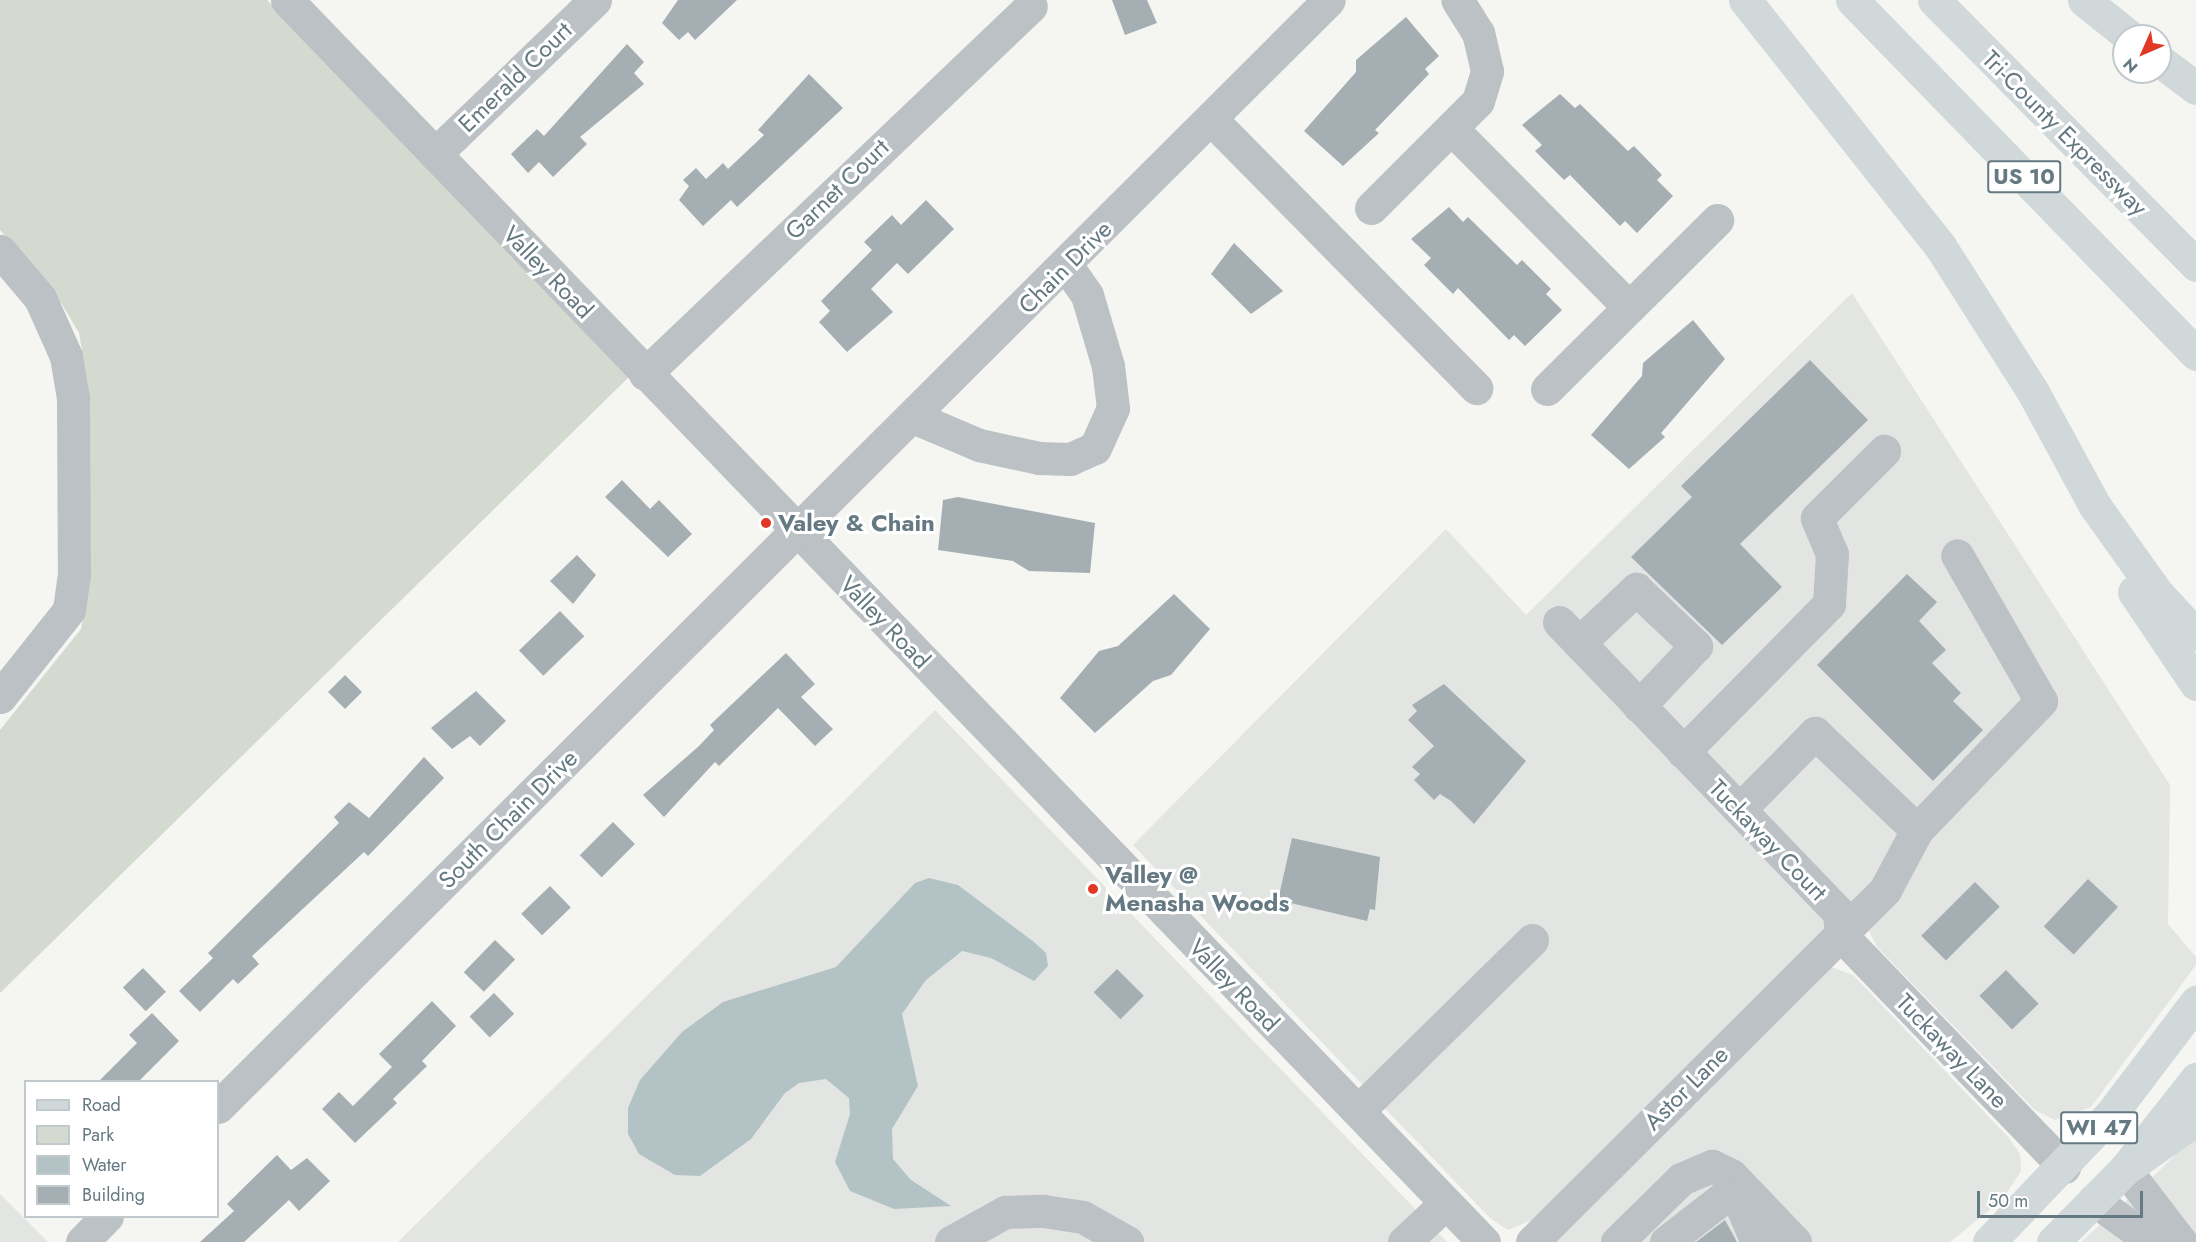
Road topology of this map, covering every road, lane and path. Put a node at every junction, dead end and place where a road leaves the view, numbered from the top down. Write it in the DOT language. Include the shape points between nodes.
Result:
graph roads {
  1 [pos="287,0"];
  2 [pos="595,0"];
  3 [pos="1329,0"];
  4 [pos="1457,0"];
  5 [pos="1745,0"];
  6 [pos="1852,0"];
  7 [pos="1934,0"];
  8 [pos="2084,0"];
  9 [pos="1031,6"];
  10 [pos="2114,24"];
  11 [pos="2172,69"];
  12 [pos="2196,88"];
  13 [pos="1211,119"];
  14 [pos="1451,128"];
  15 [pos="435,154"];
  16 [pos="1371,208"];
  17 [pos="1718,220"];
  18 [pos="0,251"];
  19 [pos="1067,266"];
  20 [pos="2196,266"];
  21 [pos="1629,308"];
  22 [pos="2196,354"];
  23 [pos="645,374"];
  24 [pos="1476,388"];
  25 [pos="1547,389"];
  26 [pos="913,417"];
  27 [pos="1884,451"];
  28 [pos="2095,506"];
  29 [pos="799,532"];
  30 [pos="1957,555"];
  31 [pos="2196,635"];
  32 [pos="2196,684"];
  33 [pos="0,697"];
  34 [pos="1639,706"];
  35 [pos="1683,752"];
  36 [pos="1740,809"];
  37 [pos="1917,830"];
  38 [pos="1840,934"];
  39 [pos="1532,940"];
  40 [pos="2196,1002"];
  41 [pos="2196,1079"];
  42 [pos="219,1106"];
  43 [pos="1358,1111"];
  44 [pos="2196,1119"];
  45 [pos="2064,1167"];
  46 [pos="2125,1169"];
  47 [pos="1738,1198"];
  48 [pos="2094,1200"];
  49 [pos="1446,1203"];
  50 [pos="105,1218"];
  51 [pos="82,1242"];
  52 [pos="951,1242"];
  53 [pos="1127,1242"];
  54 [pos="1404,1242"];
  55 [pos="1484,1242"];
  56 [pos="1532,1242"];
  57 [pos="1617,1242"];
  58 [pos="1666,1242"];
  59 [pos="1757,1242"];
  60 [pos="1776,1242"];
  61 [pos="1794,1242"];
  62 [pos="1989,1242"];
  63 [pos="2053,1242"];
  64 [pos="2152,1242"];
  65 [pos="2181,1242"];
  1 -- 15 [label="street, Valley Road"];
  2 -- 15 [label="street, Emerald Court"];
  3 -- 13 [label="street, Chain Drive"];
  4 -- 14 [label="street" via="1479,33 1487,71 1478,101"];
  5 -- 28 [label="main road" via="1940,246 2032,392"];
  6 -- 22 [label="main road, US 10"];
  7 -- 20 [label="main road, Tri-County Expressway"];
  8 -- 10 [label="main road"];
  9 -- 23 [label="street, Garnet Court"];
  11 -- 12 [label="main road"];
  13 -- 19 [label="street, Chain Drive"];
  13 -- 24 [label="street"];
  14 -- 16 [label="street"];
  14 -- 21 [label="street"];
  15 -- 23 [label="street, Valley Road"];
  17 -- 21 [label="street"];
  18 -- 33 [label="street" via="40,298 66,356 73,398 74,574 69,610"];
  19 -- 26 [label="street, Chain Drive"];
  19 -- 26 [label="street" via="1087,295 1108,366 1113,408 1095,448 1070,459 1039,458 979,445"];
  21 -- 25 [label="street"];
  23 -- 29 [label="street, Valley Road"];
  26 -- 29 [label="street, Chain Drive"];
  27 -- 35 [label="street" via="1817,518 1832,554 1829,604"];
  28 -- 31 [label="main road" via="2157,593"];
  28 -- 32 [label="main road" via="2114,564"];
  29 -- 42 [label="street, South Chain Drive"];
  29 -- 43 [label="street, Valley Road"];
  30 -- 37 [label="street, Astor Lane" via="2042,701"];
  34 -- 34 [label="street, Tuckaway Court" via="1697,651 1636,589 1569,632"];
  34 -- 35 [label="street, Tuckaway Court"];
  35 -- 36 [label="street, Tuckaway Court"];
  36 -- 37 [label="street" via="1815,733"];
  36 -- 38 [label="street, Tuckaway Court" via="1839,913"];
  37 -- 38 [label="street, Astor Lane" via="1885,890"];
  38 -- 45 [label="street, Tuckaway Lane"];
  38 -- 56 [label="street, Astor Lane"];
  39 -- 43 [label="street"];
  40 -- 45 [label="main road, WI 47"];
  41 -- 46 [label="main road"];
  43 -- 49 [label="street, Valley Road"];
  44 -- 46 [label="main road"];
  45 -- 62 [label="main road, WI 47"];
  46 -- 48 [label="main road, WI 47"];
  46 -- 65 [label="street"];
  47 -- 58 [label="street" via="1710,1202"];
  47 -- 59 [label="street"];
  47 -- 60 [label="street"];
  48 -- 63 [label="main road, WI 47"];
  48 -- 64 [label="street"];
  49 -- 54 [label="street"];
  49 -- 55 [label="street, Valley Road"];
  50 -- 51 [label="street"];
  52 -- 53 [label="street" via="1005,1212 1043,1211 1083,1217"];
  57 -- 61 [label="street" via="1681,1179 1712,1166 1731,1175"];
}
